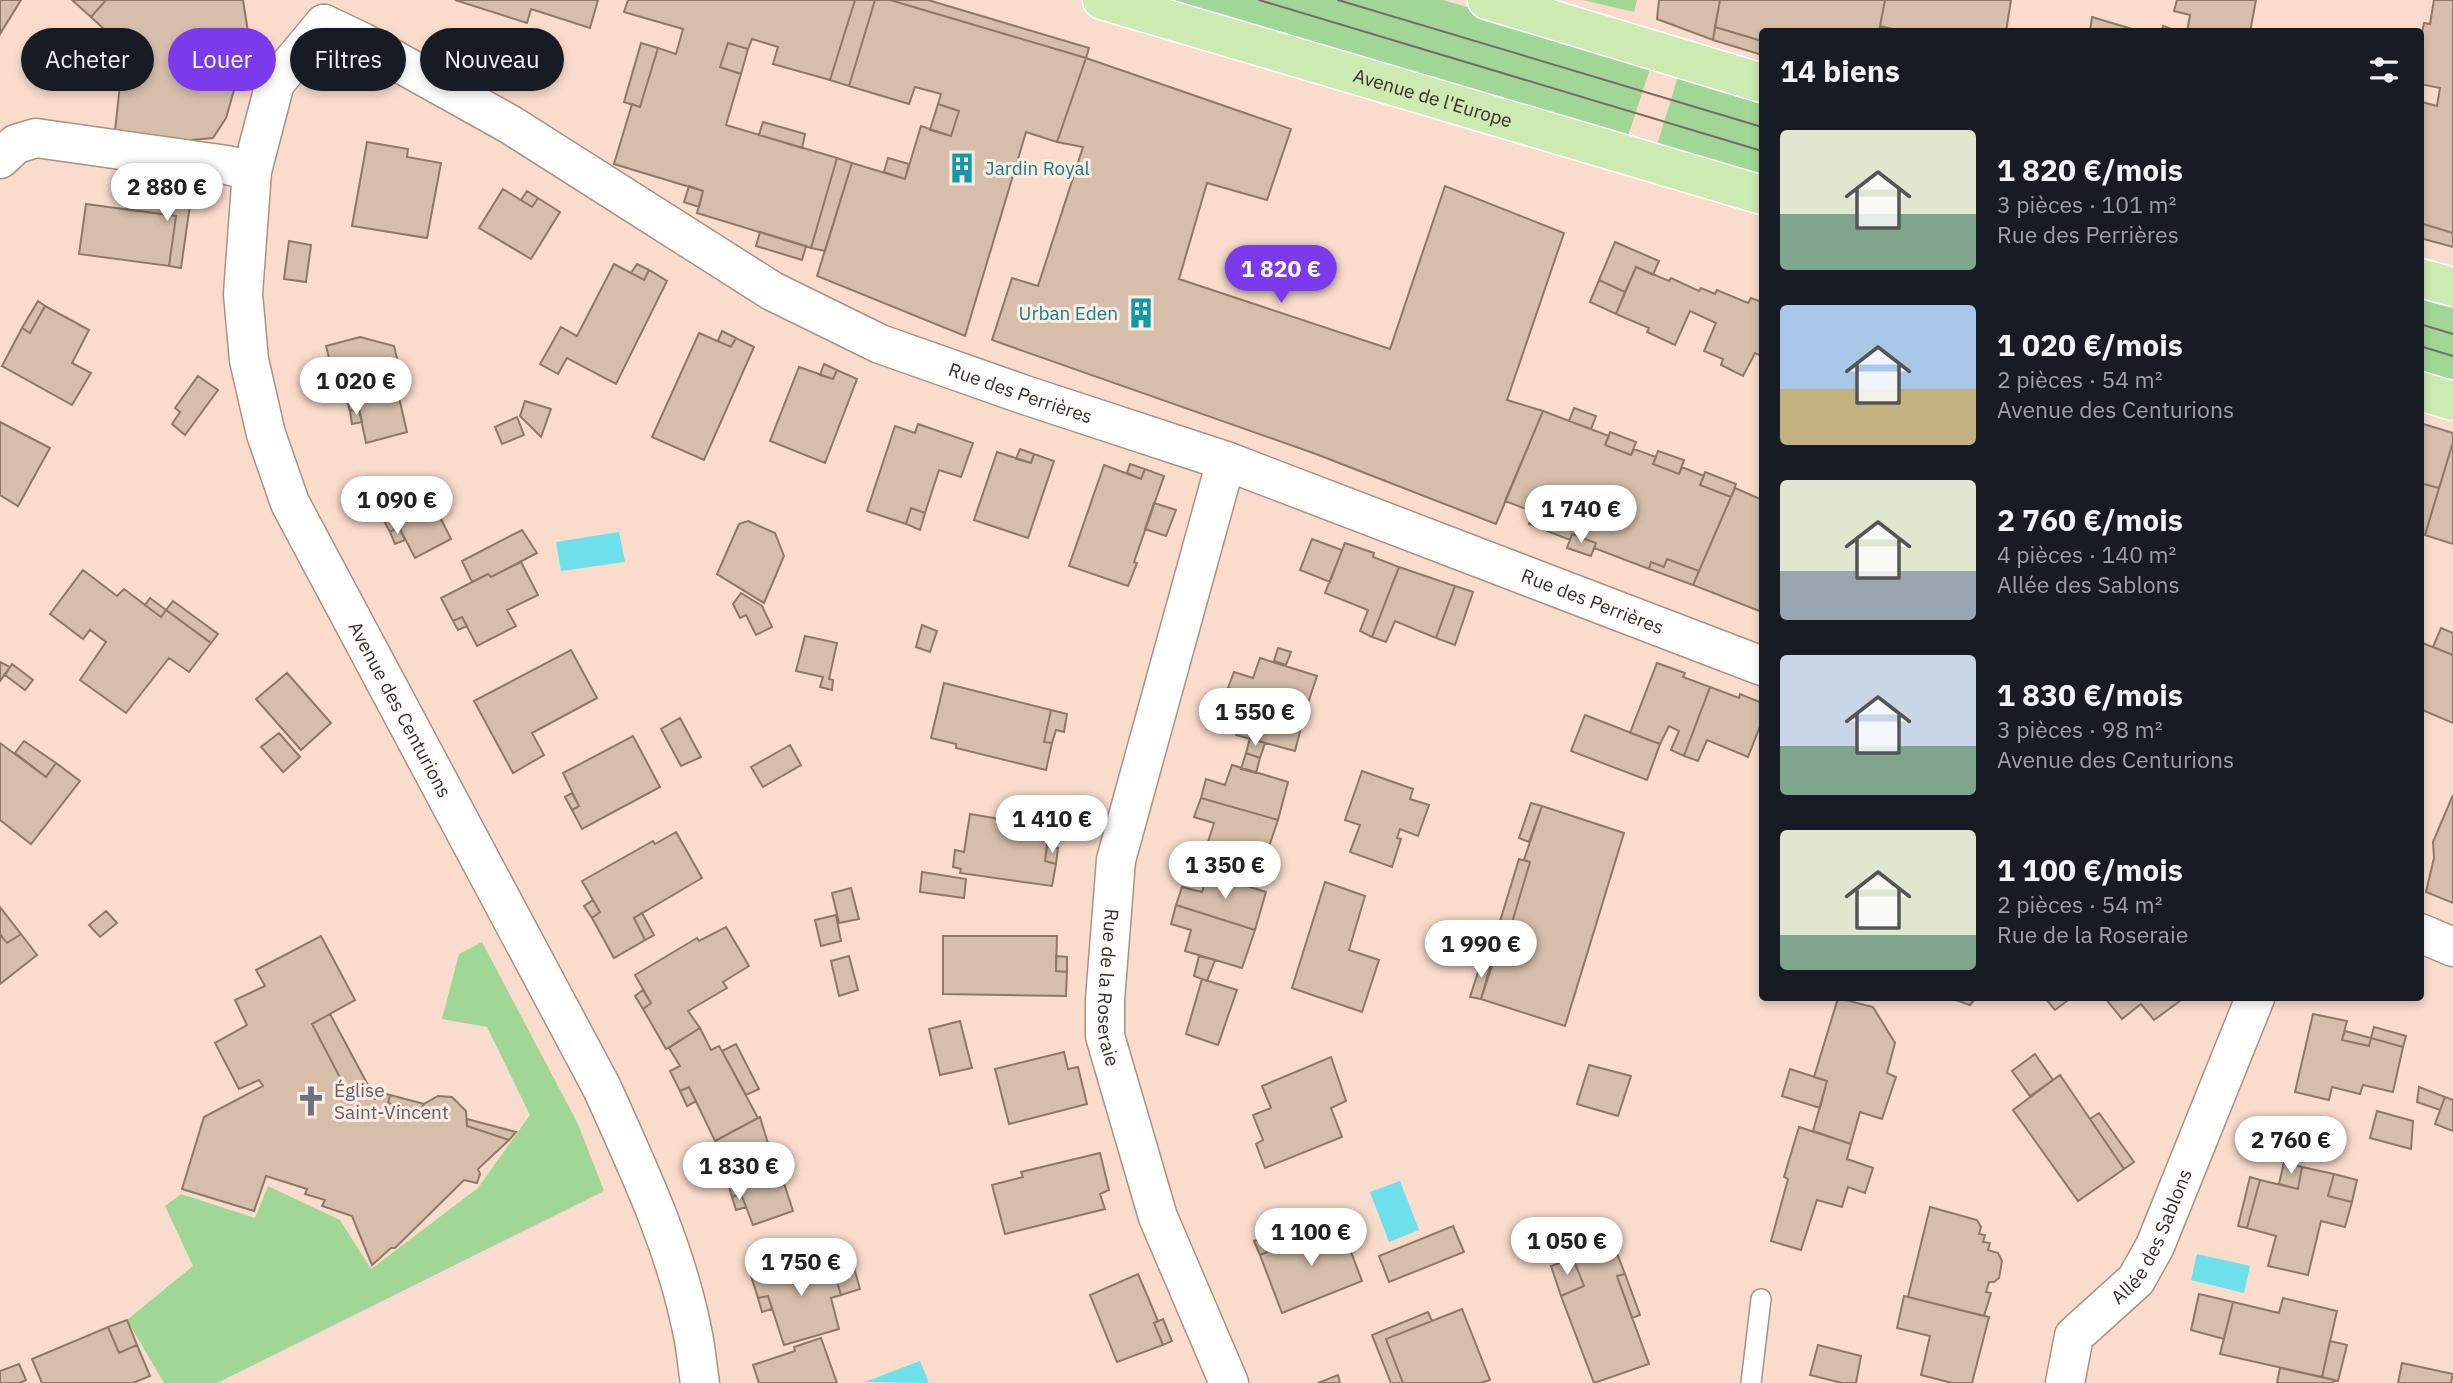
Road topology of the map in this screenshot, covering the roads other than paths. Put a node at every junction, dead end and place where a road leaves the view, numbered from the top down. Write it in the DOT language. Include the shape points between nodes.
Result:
graph roads {
  1 [pos="1102,0"];
  2 [pos="1487,0"];
  3 [pos="321,12"];
  4 [pos="1759,82"];
  5 [pos="0,159"];
  6 [pos="252,171"];
  7 [pos="1759,194"];
  8 [pos="2424,279"];
  9 [pos="2453,287"];
  10 [pos="2424,392"];
  11 [pos="2453,401"];
  12 [pos="1226,461"];
  13 [pos="1759,665"];
  14 [pos="2424,935"];
  15 [pos="2453,947"];
  16 [pos="2254,1001"];
  17 [pos="1761,1299"];
  18 [pos="700,1383"];
  19 [pos="1229,1383"];
  20 [pos="1751,1383"];
  21 [pos="2065,1383"];
  1 -- 7 [label="main road, Avenue de l'Europe"];
  2 -- 4 [label="main road"];
  3 -- 6 [label="street, Avenue des Centurions" via="275,83"];
  3 -- 12 [label="street, Rue des Perrières" via="511,125 772,291 880,344"];
  5 -- 6 [label="street" via="16,144 36,138"];
  6 -- 18 [label="street, Avenue des Centurions" via="243,294 249,360 266,434 286,492 602,1088 671,1252 692,1329"];
  8 -- 9 [label="main road"];
  10 -- 11 [label="main road"];
  12 -- 13 [label="street, Rue des Perrières"];
  12 -- 19 [label="street, Rue de la Roseraie" via="1116,860 1105,1036 1158,1217"];
  14 -- 15 [label="street"];
  16 -- 21 [label="street, Allée des Sablons" via="2155,1246 2136,1280 2074,1336"];
  17 -- 20 [label="lane"];
}
